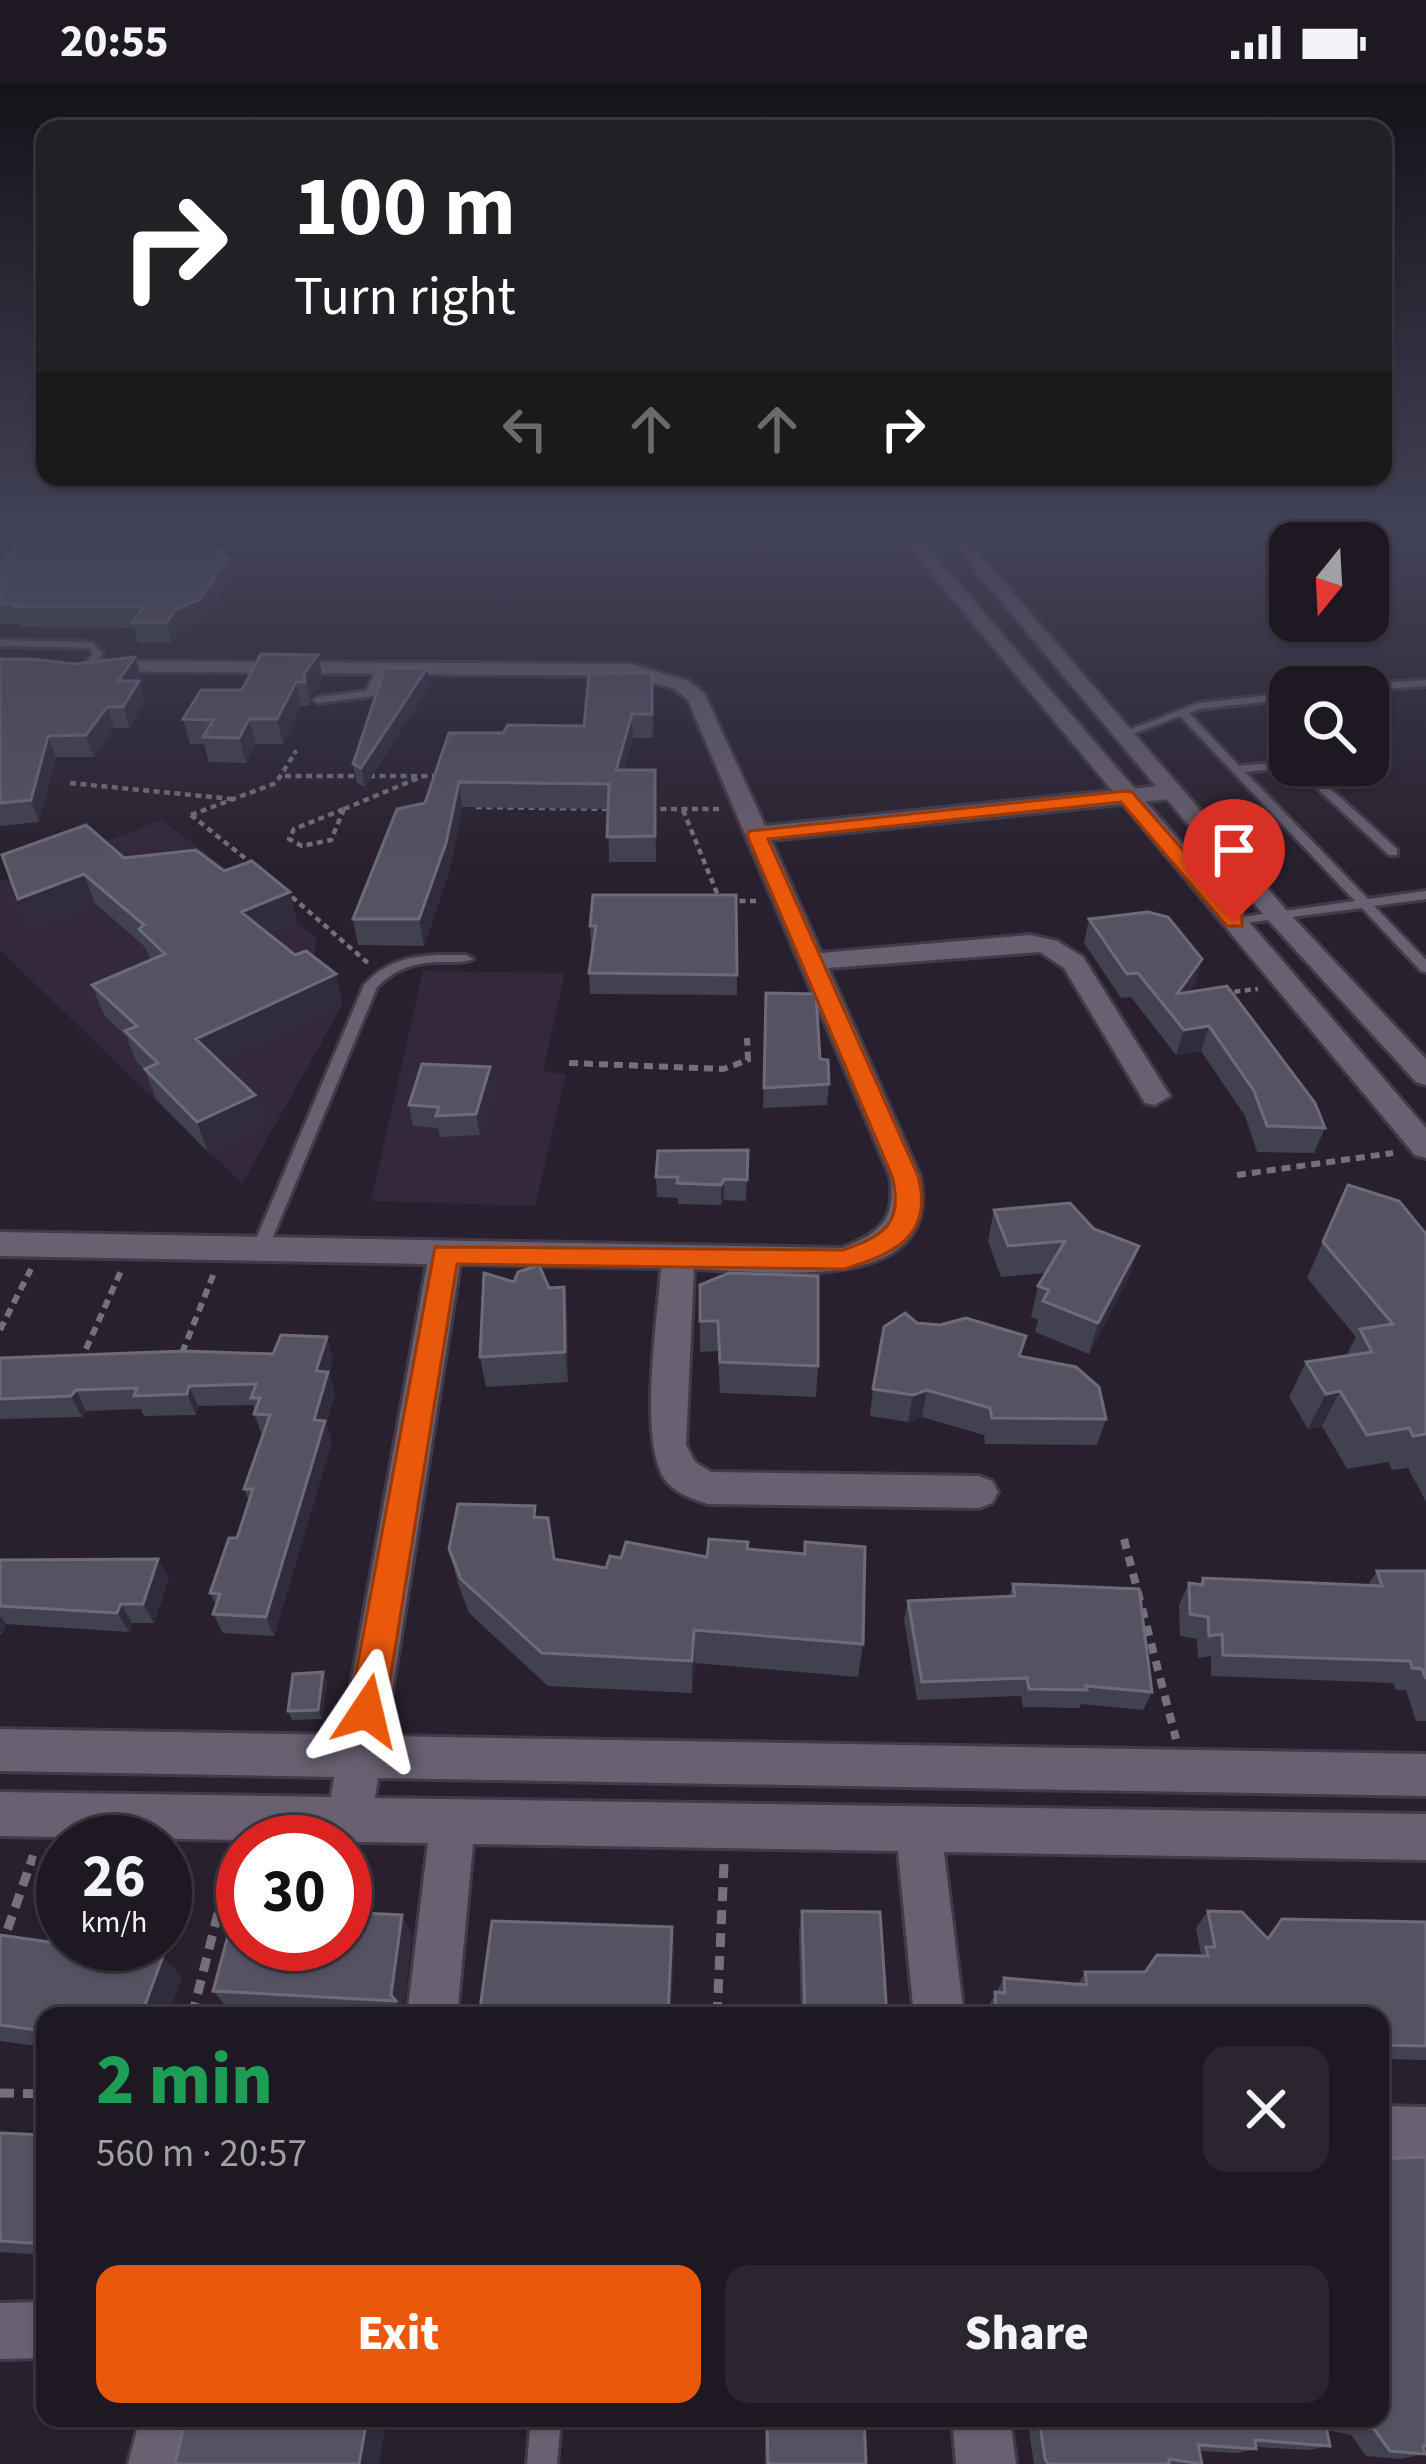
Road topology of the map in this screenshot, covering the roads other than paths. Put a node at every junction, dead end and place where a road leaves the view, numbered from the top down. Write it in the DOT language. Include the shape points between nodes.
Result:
graph roads {
  1 [pos="92,645"];
  2 [pos="1000,645"];
  3 [pos="1045,645"];
  4 [pos="22,666"];
  5 [pos="88,667"];
  6 [pos="382,668"];
  7 [pos="1426,683"];
  8 [pos="1389,686"];
  9 [pos="1269,698"];
  10 [pos="319,700"];
  11 [pos="1182,712"];
  12 [pos="1121,735"];
  13 [pos="1237,769"];
  14 [pos="1170,792"];
  15 [pos="1125,796"];
  16 [pos="751,822"];
  17 [pos="1393,852"];
  18 [pos="1426,895"];
  19 [pos="1366,904"];
  20 [pos="1278,916"];
  21 [pos="1234,922"];
  22 [pos="466,959"];
  23 [pos="812,962"];
  24 [pos="1426,968"];
  25 [pos="1426,1076"];
  26 [pos="1155,1096"];
  27 [pos="1426,1148"];
  28 [pos="0,1244"];
  29 [pos="259,1251"];
  30 [pos="445,1254"];
  31 [pos="678,1258"];
  32 [pos="980,1492"];
  33 [pos="0,1750"];
  34 [pos="359,1757"];
  35 [pos="1426,1775"];
  36 [pos="0,1814"];
  37 [pos="350,1815"];
  38 [pos="216,1818"];
  39 [pos="372,1820"];
  40 [pos="454,1822"];
  41 [pos="919,1830"];
  42 [pos="1426,1837"];
  43 [pos="433,2007"];
  44 [pos="938,2007"];
  45 [pos="1389,2132"];
  46 [pos="1426,2133"];
  47 [pos="36,2330"];
  48 [pos="0,2331"];
  49 [pos="167,2427"];
  50 [pos="545,2427"];
  51 [pos="982,2427"];
  52 [pos="158,2464"];
  53 [pos="542,2464"];
  54 [pos="986,2464"];
  1 -- 5 [label="lane" via="98,654"];
  2 -- 15 [label="street"];
  3 -- 12 [label="street"];
  4 -- 5 [label="street"];
  5 -- 6 [label="street"];
  6 -- 10 [label="lane" via="370,694"];
  6 -- 16 [label="street" via="630,670 670,680 698,697"];
  7 -- 8 [label="lane"];
  9 -- 11 [label="lane"];
  11 -- 12 [label="lane"];
  11 -- 13 [label="lane"];
  12 -- 14 [label="street"];
  13 -- 17 [label="lane" via="1282,766 1308,774"];
  13 -- 19 [label="lane"];
  14 -- 15 [label="street"];
  14 -- 20 [label="street"];
  15 -- 16 [label="street"];
  15 -- 21 [label="street"];
  16 -- 23 [label="street"];
  18 -- 19 [label="lane"];
  19 -- 20 [label="lane"];
  19 -- 24 [label="lane"];
  20 -- 21 [label="lane"];
  20 -- 25 [label="street"];
  21 -- 27 [label="street"];
  22 -- 29 [label="lane" via="419,958 371,985"];
  23 -- 26 [label="street" via="1048,946 1074,963"];
  23 -- 31 [label="street" via="905,1176 912,1202 902,1228 879,1248 844,1260"];
  28 -- 29 [label="street"];
  29 -- 30 [label="street"];
  30 -- 31 [label="street"];
  30 -- 34 [label="street"];
  31 -- 32 [label="street" via="668,1445 686,1480 708,1488"];
  33 -- 34 [label="street"];
  34 -- 35 [label="street"];
  34 -- 37 [label="street"];
  36 -- 38 [label="street"];
  39 -- 40 [label="street"];
  40 -- 41 [label="street"];
  40 -- 43 [label="street"];
  41 -- 42 [label="street"];
  41 -- 44 [label="street"];
  45 -- 46 [label="street"];
  47 -- 48 [label="street"];
  49 -- 52 [label="street"];
  50 -- 53 [label="lane"];
  51 -- 54 [label="street"];
}
